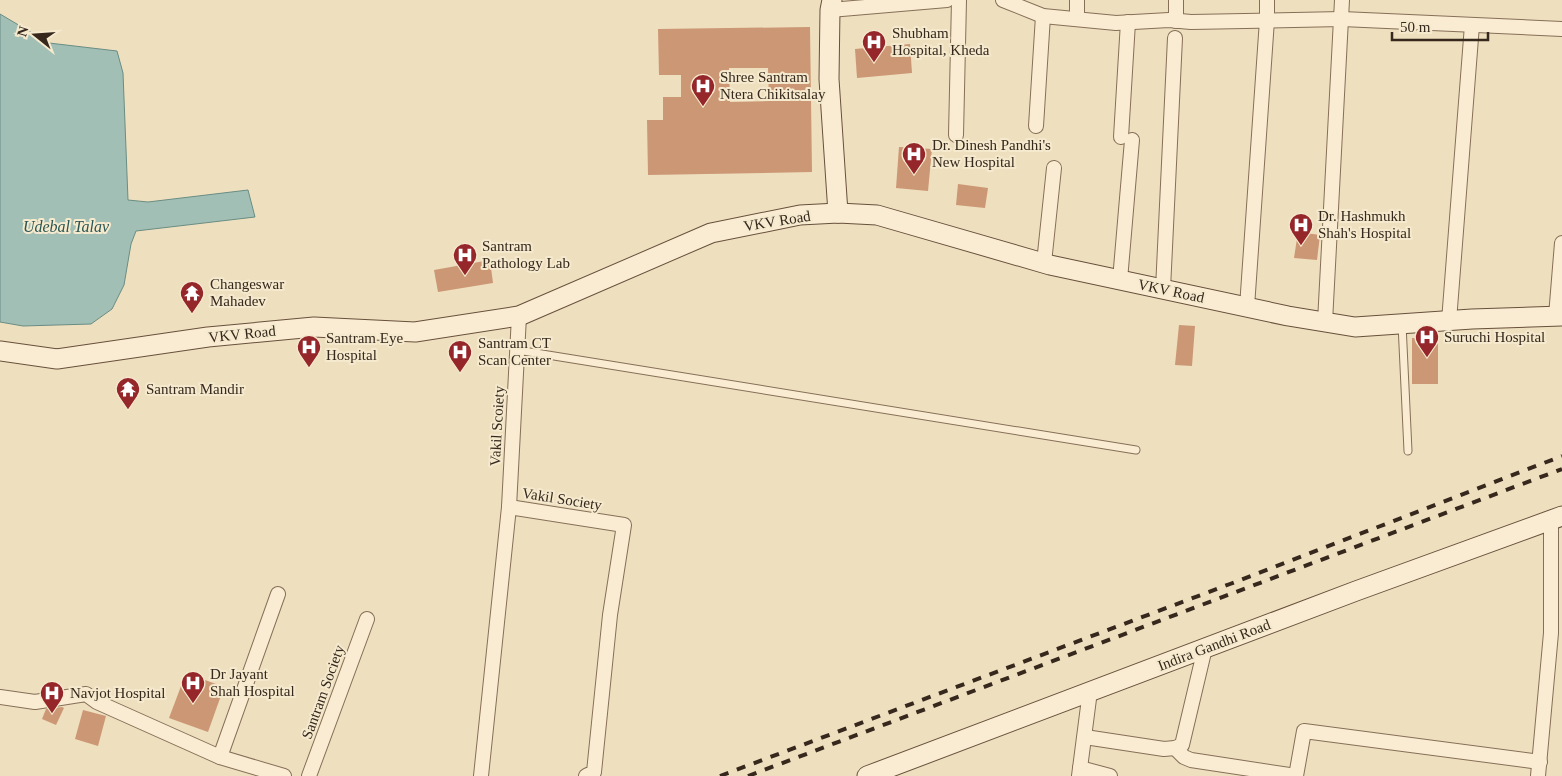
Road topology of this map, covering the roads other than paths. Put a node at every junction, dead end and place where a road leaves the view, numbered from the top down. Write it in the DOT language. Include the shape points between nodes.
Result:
graph roads {
  1 [pos="947,0"];
  2 [pos="960,0"];
  3 [pos="1003,0"];
  4 [pos="1077,0"];
  5 [pos="1176,0"];
  6 [pos="1267,0"];
  7 [pos="1342,0"];
  8 [pos="831,5"];
  9 [pos="1043,16"];
  10 [pos="1077,19"];
  11 [pos="1342,19"];
  12 [pos="1267,20"];
  13 [pos="1176,21"];
  14 [pos="1128,22"];
  15 [pos="1472,25"];
  16 [pos="1562,29"];
  17 [pos="1175,38"];
  18 [pos="1036,126"];
  19 [pos="956,136"];
  20 [pos="1054,168"];
  21 [pos="838,213"];
  22 [pos="1562,243"];
  23 [pos="1044,263"];
  24 [pos="1120,280"];
  25 [pos="1163,289"];
  26 [pos="1247,307"];
  27 [pos="519,316"];
  28 [pos="1559,316"];
  29 [pos="1449,320"];
  30 [pos="1324,322"];
  31 [pos="1402,324"];
  32 [pos="517,350"];
  33 [pos="0,351"];
  34 [pos="1136,450"];
  35 [pos="1408,451"];
  36 [pos="508,507"];
  37 [pos="1557,518"];
  38 [pos="278,594"];
  39 [pos="367,620"];
  40 [pos="1557,626"];
  41 [pos="1205,648"];
  42 [pos="1090,691"];
  43 [pos="0,698"];
  44 [pos="1085,737"];
  45 [pos="1175,748"];
  46 [pos="220,757"];
  47 [pos="1539,769"];
  48 [pos="1079,772"];
  49 [pos="284,776"];
  50 [pos="309,776"];
  51 [pos="481,776"];
  52 [pos="586,776"];
  53 [pos="867,776"];
  54 [pos="1110,776"];
  55 [pos="1296,776"];
  1 -- 8 [label="street"];
  2 -- 19 [label="street"];
  3 -- 9 [label="street"];
  4 -- 10 [label="street"];
  5 -- 13 [label="street"];
  6 -- 12 [label="street"];
  7 -- 11 [label="street"];
  8 -- 21 [label="main road" via="829,79"];
  9 -- 10 [label="street"];
  9 -- 18 [label="street"];
  10 -- 14 [label="street"];
  11 -- 12 [label="street"];
  11 -- 15 [label="street"];
  11 -- 30 [label="street"];
  12 -- 13 [label="street"];
  12 -- 26 [label="street"];
  13 -- 14 [label="street"];
  14 -- 24 [label="street" via="1127,139"];
  15 -- 16 [label="street"];
  15 -- 29 [label="street"];
  17 -- 25 [label="street"];
  20 -- 23 [label="street"];
  21 -- 23 [label="main road, VKV Road" via="877,215"];
  21 -- 27 [label="main road, VKV Road" via="800,215 711,232"];
  22 -- 28 [label="street"];
  23 -- 24 [label="main road, VKV Road"];
  24 -- 25 [label="main road, VKV Road"];
  25 -- 26 [label="main road, VKV Road"];
  26 -- 30 [label="main road, VKV Road"];
  27 -- 32 [label="street, Vakil Scoiety"];
  27 -- 33 [label="main road, VKV Road" via="414,332 314,327 208,337 57,359"];
  28 -- 29 [label="main road, VKV Road"];
  29 -- 31 [label="main road, VKV Road"];
  30 -- 31 [label="main road, VKV Road" via="1355,327"];
  31 -- 35 [label="lane"];
  32 -- 34 [label="lane"];
  32 -- 36 [label="street, Vakil Scoiety"];
  36 -- 51 [label="street, Vakil Society"];
  36 -- 52 [label="street, Vakil Society" via="624,525 610,615 594,772"];
  37 -- 40 [label="street"];
  37 -- 41 [label="main road, Indira Gandhi Road"];
  38 -- 46 [label="street"];
  39 -- 50 [label="street, Santram Society"];
  40 -- 47 [label="street"];
  41 -- 42 [label="main road, Indira Gandhi Road"];
  41 -- 45 [label="street" via="1182,745"];
  42 -- 44 [label="street"];
  42 -- 53 [label="main road, Indira Gandhi Road"];
  43 -- 46 [label="street" via="35,702 86,694 97,702"];
  44 -- 45 [label="street"];
  44 -- 48 [label="street"];
  45 -- 55 [label="street" via="1191,760"];
  46 -- 49 [label="street"];
  47 -- 55 [label="street" via="1304,731"];
  48 -- 54 [label="street"];
}
